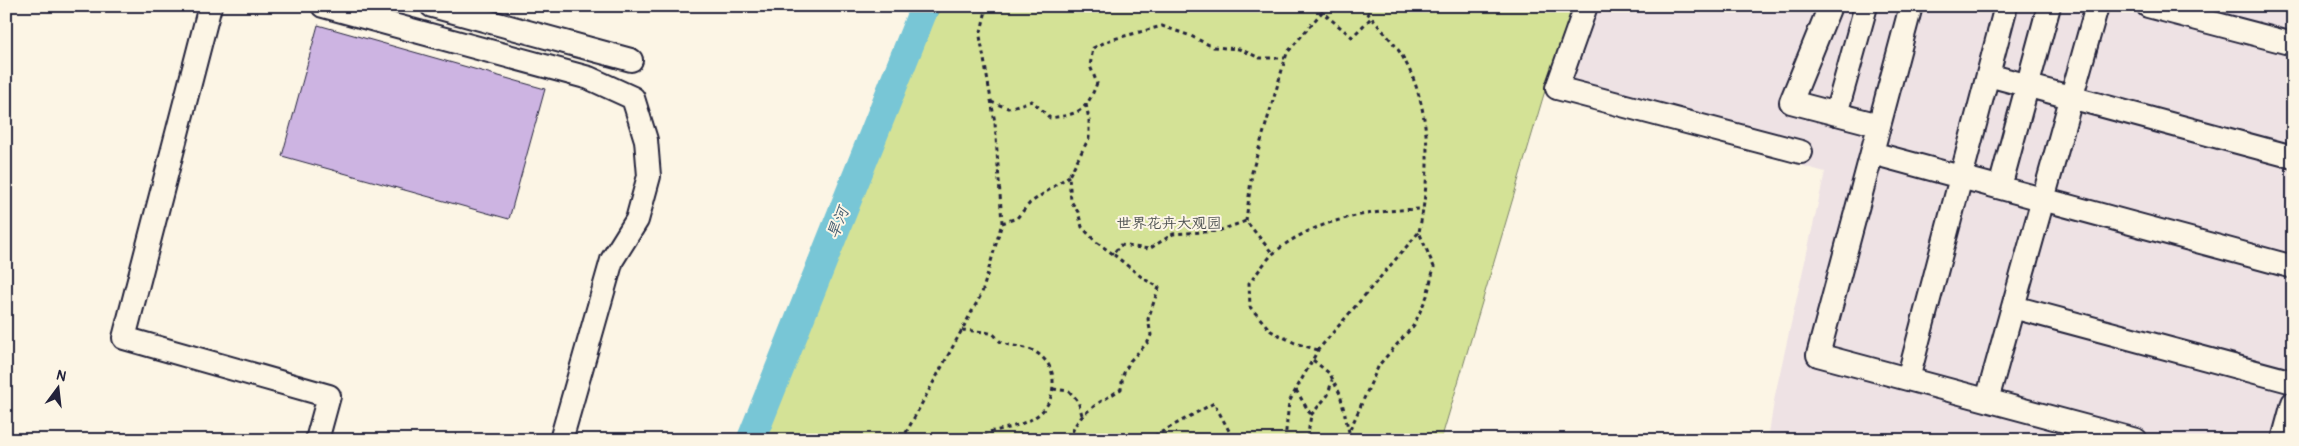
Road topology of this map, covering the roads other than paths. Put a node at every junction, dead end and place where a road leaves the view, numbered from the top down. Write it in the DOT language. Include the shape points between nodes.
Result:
graph roads {
  1 [pos="210,6"];
  2 [pos="323,6"];
  3 [pos="432,6"];
  4 [pos="1586,6"];
  5 [pos="1830,6"];
  6 [pos="1866,6"];
  7 [pos="1911,6"];
  8 [pos="2006,6"];
  9 [pos="2050,6"];
  10 [pos="2097,6"];
  11 [pos="2148,6"];
  12 [pos="2293,44"];
  13 [pos="630,60"];
  14 [pos="1988,75"];
  15 [pos="2028,84"];
  16 [pos="2072,97"];
  17 [pos="1836,114"];
  18 [pos="1879,125"];
  19 [pos="1801,152"];
  20 [pos="1872,153"];
  21 [pos="2293,157"];
  22 [pos="1961,177"];
  23 [pos="2000,188"];
  24 [pos="2043,199"];
  25 [pos="2293,267"];
  26 [pos="2013,307"];
  27 [pos="1908,379"];
  28 [pos="2293,382"];
  29 [pos="1987,400"];
  30 [pos="2293,403"];
  31 [pos="317,440"];
  32 [pos="561,440"];
  33 [pos="2136,440"];
  34 [pos="2283,440"];
  1 -- 31 [label="street" via="124,338 329,396"];
  2 -- 32 [label="street" via="589,78 633,98 646,140 649,176 637,220 612,260"];
  3 -- 13 [label="street"];
  4 -- 19 [label="street" via="1557,88"];
  5 -- 17 [label="street" via="1791,102"];
  6 -- 17 [label="street"];
  7 -- 18 [label="street"];
  8 -- 14 [label="street"];
  9 -- 15 [label="street"];
  10 -- 16 [label="street"];
  11 -- 12 [label="street"];
  14 -- 15 [label="street"];
  14 -- 22 [label="street"];
  15 -- 16 [label="street"];
  15 -- 23 [label="street"];
  16 -- 21 [label="street"];
  16 -- 24 [label="street"];
  17 -- 18 [label="street"];
  18 -- 20 [label="street"];
  20 -- 22 [label="street"];
  20 -- 27 [label="street" via="1818,355"];
  22 -- 23 [label="street"];
  22 -- 27 [label="street"];
  23 -- 24 [label="street"];
  24 -- 25 [label="street"];
  24 -- 26 [label="street"];
  26 -- 28 [label="street"];
  26 -- 29 [label="street"];
  27 -- 29 [label="street"];
  29 -- 33 [label="street"];
  30 -- 34 [label="street"];
}
